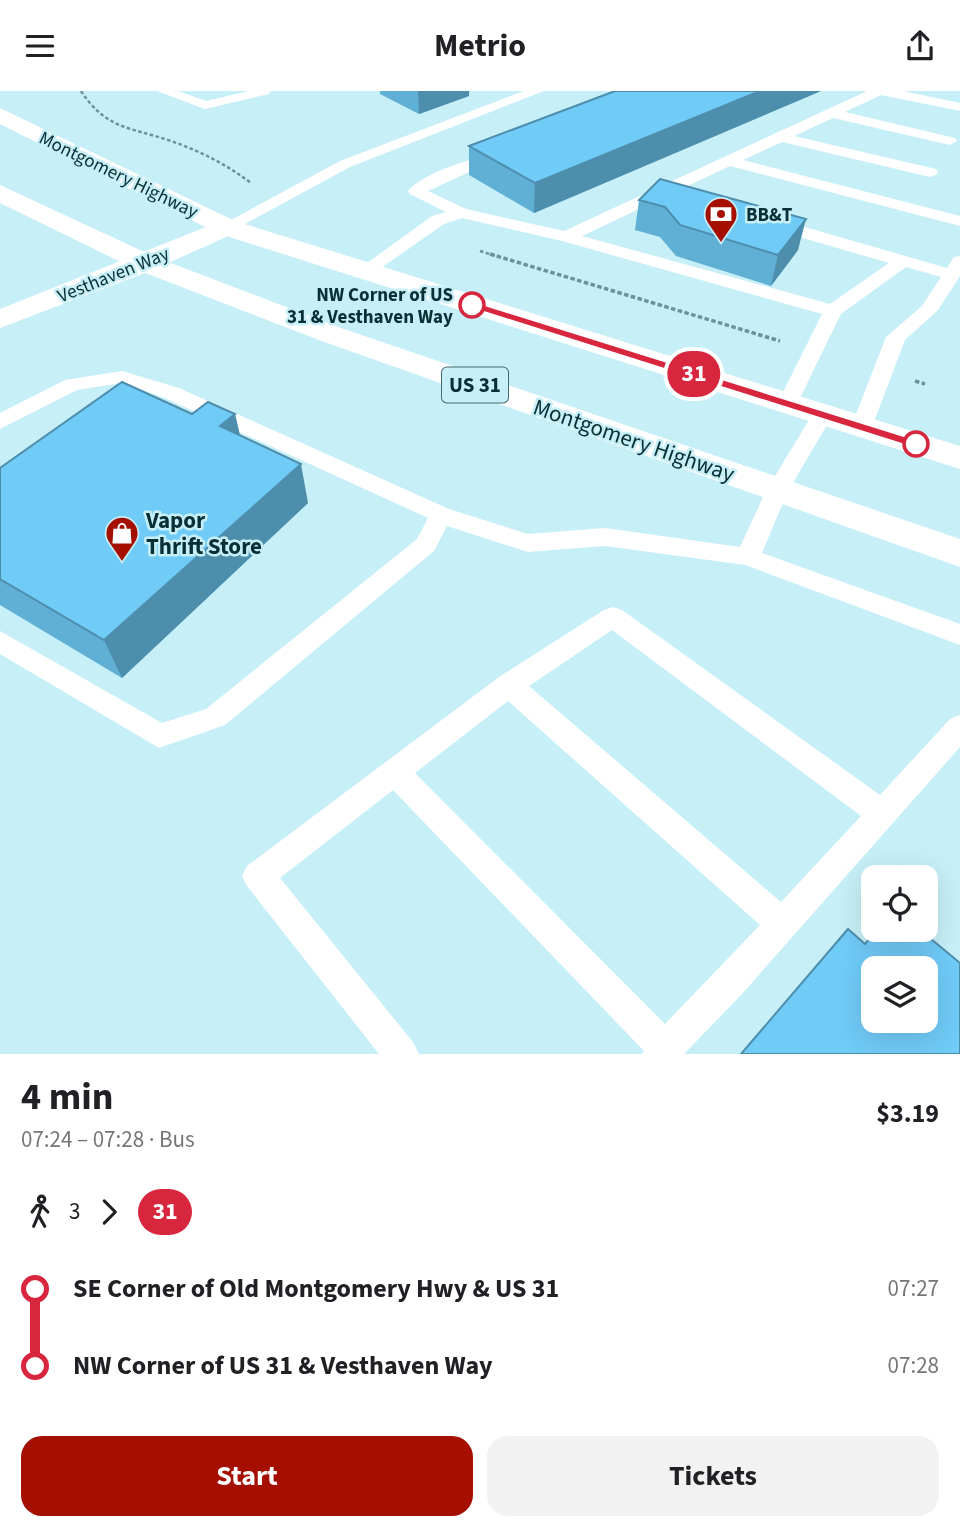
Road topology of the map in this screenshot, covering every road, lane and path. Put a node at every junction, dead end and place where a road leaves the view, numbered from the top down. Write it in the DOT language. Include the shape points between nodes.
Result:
graph roads {
  1 [pos="164,91"];
  2 [pos="264,91"];
  3 [pos="537,91"];
  4 [pos="880,91"];
  5 [pos="960,107"];
  6 [pos="832,113"];
  7 [pos="0,115"];
  8 [pos="960,126"];
  9 [pos="781,137"];
  10 [pos="510,150"];
  11 [pos="940,157"];
  12 [pos="728,161"];
  13 [pos="663,192"];
  14 [pos="0,193"];
  15 [pos="689,199"];
  16 [pos="906,208"];
  17 [pos="461,213"];
  18 [pos="756,219"];
  19 [pos="960,221"];
  20 [pos="226,227"];
  21 [pos="566,237"];
  22 [pos="903,261"];
  23 [pos="145,263"];
  24 [pos="956,268"];
  25 [pos="365,271"];
  26 [pos="833,311"];
  27 [pos="0,319"];
  28 [pos="787,404"];
  29 [pos="822,415"];
  30 [pos="0,422"];
  31 [pos="862,427"];
  32 [pos="960,458"];
  33 [pos="778,491"];
  34 [pos="441,515"];
  35 [pos="960,553"];
  36 [pos="748,557"];
  37 [pos="960,635"];
  38 [pos="0,641"];
  39 [pos="509,685"];
  40 [pos="955,743"];
  41 [pos="394,771"];
  42 [pos="882,814"];
  43 [pos="782,923"];
  44 [pos="663,1051"];
  45 [pos="401,1054"];
  1 -- 2 [label="lane" via="205,105"];
  3 -- 20 [label="lane" via="345,164"];
  4 -- 5 [label="lane"];
  4 -- 6 [label="lane"];
  6 -- 9 [label="lane"];
  6 -- 11 [label="lane"];
  7 -- 20 [label="main road, Montgomery Highway"];
  8 -- 11 [label="lane"];
  9 -- 11 [label="lane"];
  9 -- 12 [label="lane"];
  10 -- 17 [label="lane" via="416,191"];
  11 -- 16 [label="lane"];
  12 -- 13 [label="lane"];
  12 -- 16 [label="lane"];
  13 -- 15 [label="lane"];
  13 -- 21 [label="lane"];
  14 -- 23 [label="main road, Montgomery Highway / US 31"];
  16 -- 19 [label="lane"];
  17 -- 21 [label="lane"];
  17 -- 25 [label="lane" via="438,220"];
  18 -- 22 [label="lane"];
  20 -- 23 [label="main road, Vesthaven Way"];
  20 -- 25 [label="main road, Montgomery Highway"];
  21 -- 26 [label="lane"];
  22 -- 24 [label="lane"];
  22 -- 26 [label="lane"];
  23 -- 27 [label="main road, Vesthaven Way"];
  23 -- 33 [label="main road, Montgomery Highway / US 31" via="330,334"];
  24 -- 31 [label="lane" via="929,310 897,337"];
  25 -- 28 [label="main road, Montgomery Highway"];
  26 -- 28 [label="lane"];
  28 -- 29 [label="main road, Montgomery Highway"];
  29 -- 31 [label="main road, Montgomery Highway"];
  29 -- 33 [label="lane"];
  30 -- 34 [label="lane" via="72,384 122,377 172,393"];
  31 -- 32 [label="main road, Montgomery Highway"];
  33 -- 35 [label="main road, Montgomery Highway / US 31"];
  33 -- 36 [label="lane"];
  34 -- 36 [label="lane" via="528,543 605,537"];
  34 -- 38 [label="lane" via="426,545 215,717 159,737"];
  36 -- 37 [label="lane"];
  39 -- 41 [label="lane"];
  39 -- 42 [label="lane" via="613,617"];
  39 -- 43 [label="lane"];
  40 -- 42 [label="lane"];
  41 -- 44 [label="lane"];
  41 -- 45 [label="lane" via="258,876"];
  42 -- 43 [label="lane"];
  43 -- 44 [label="lane"];
}
